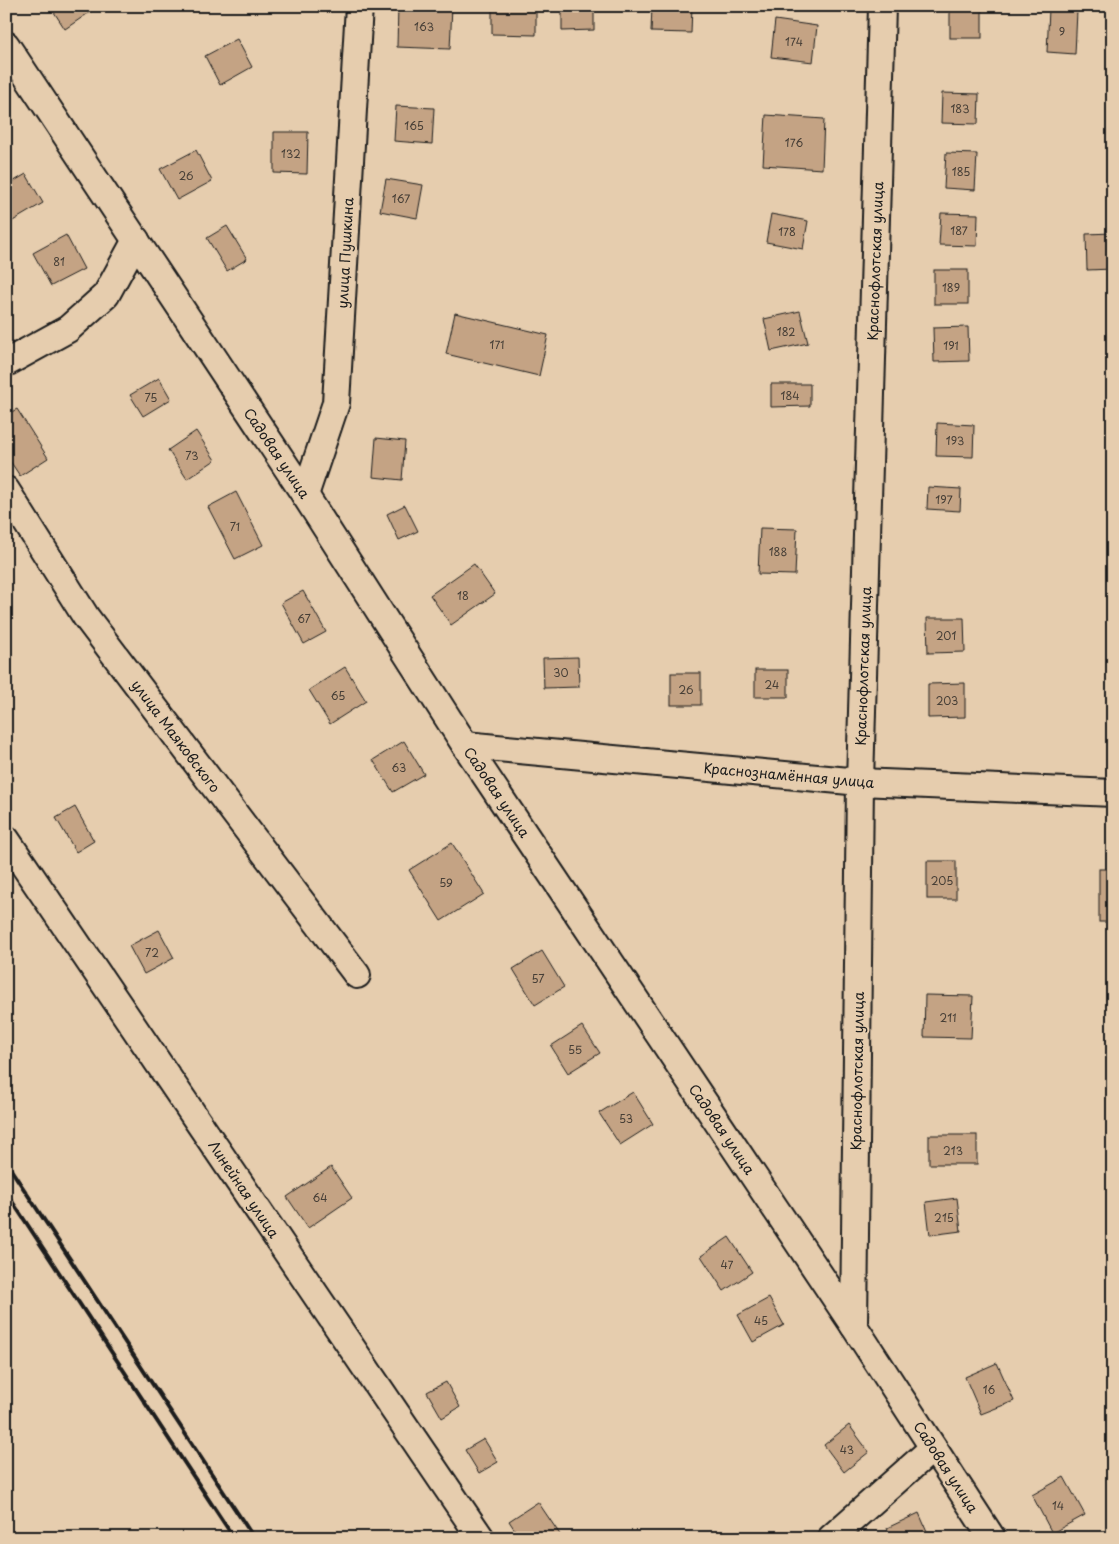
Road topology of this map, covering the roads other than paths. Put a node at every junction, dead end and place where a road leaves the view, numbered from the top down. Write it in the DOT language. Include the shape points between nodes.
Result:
graph roads {
  1 [pos="359,6"];
  2 [pos="882,6"];
  3 [pos="6,45"];
  4 [pos="136,240"];
  5 [pos="6,363"];
  6 [pos="6,490"];
  7 [pos="305,495"];
  8 [pos="465,745"];
  9 [pos="860,782"];
  10 [pos="1113,793"];
  11 [pos="6,839"];
  12 [pos="357,975"];
  13 [pos="854,1326"];
  14 [pos="933,1448"];
  15 [pos="482,1538"];
  16 [pos="831,1538"];
  17 [pos="992,1538"];
  1 -- 7 [label="street, улица Пушкина" via="336,403"];
  2 -- 9 [label="street, Краснофлотская улица"];
  3 -- 4 [label="street, Садовая улица"];
  4 -- 5 [label="street" via="106,295 68,330"];
  4 -- 7 [label="street, Садовая улица"];
  6 -- 12 [label="street, улица Маяковского" via="86,617"];
  7 -- 8 [label="street, Садовая улица"];
  8 -- 9 [label="street, Краснознамённая улица"];
  8 -- 13 [label="street, Садовая улица"];
  9 -- 10 [label="street, Краснознамённая улица"];
  9 -- 13 [label="street, Краснофлотская улица"];
  11 -- 15 [label="street, Линейная улица"];
  13 -- 14 [label="street, Садовая улица"];
  14 -- 16 [label="street"];
  14 -- 17 [label="street, Садовая улица"];
}
